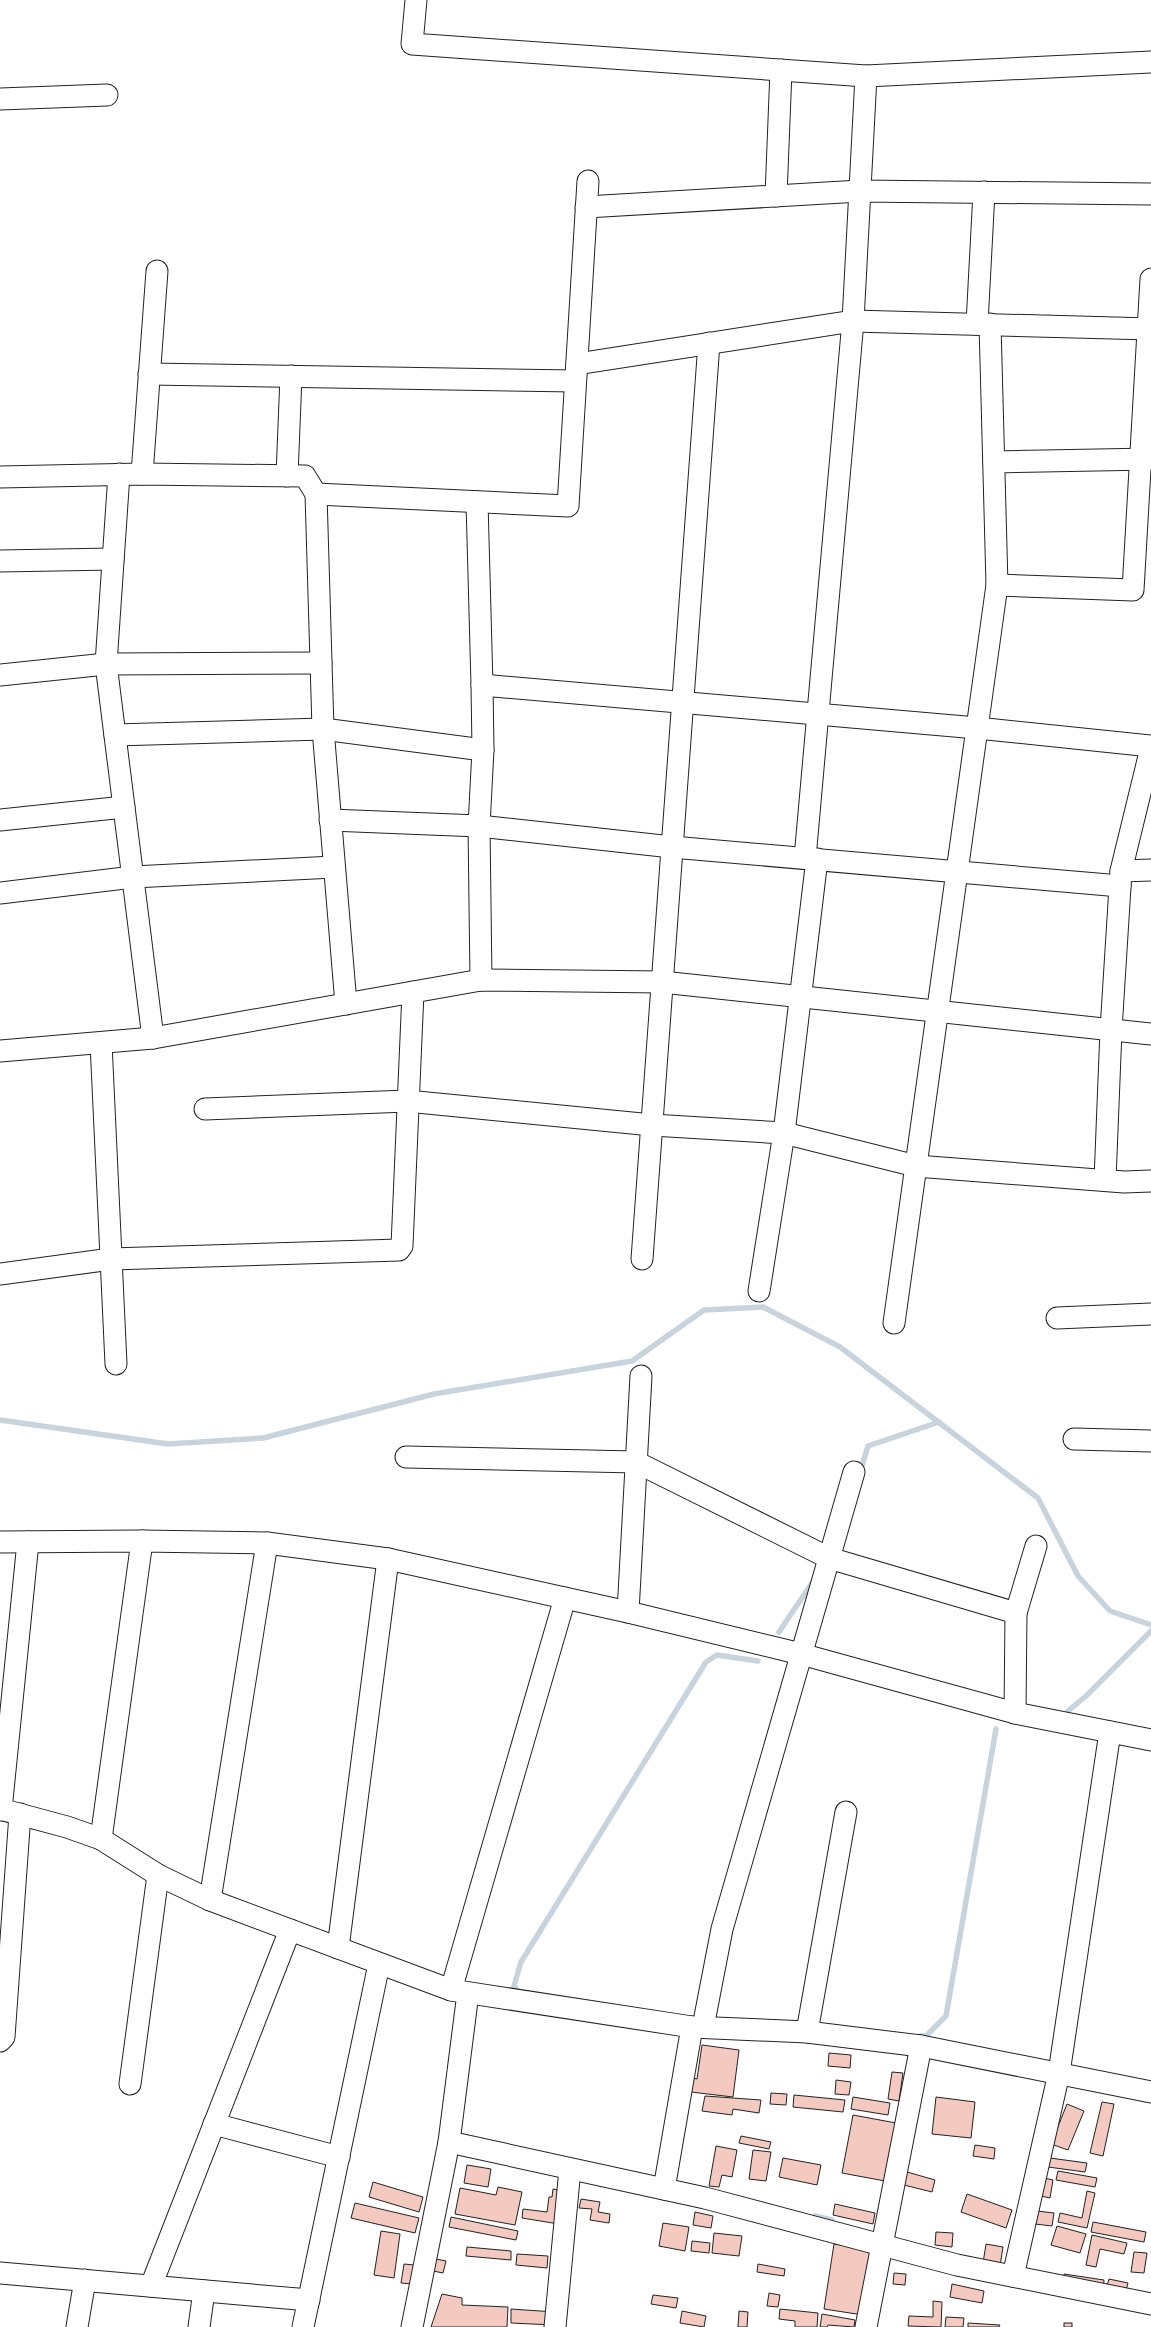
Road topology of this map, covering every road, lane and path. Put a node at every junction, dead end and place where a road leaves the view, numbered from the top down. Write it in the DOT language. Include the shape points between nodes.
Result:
graph roads {
  1 [pos="416,0"];
  2 [pos="1151,62"];
  3 [pos="782,70"];
  4 [pos="866,76"];
  5 [pos="107,95"];
  6 [pos="0,99"];
  7 [pos="588,181"];
  8 [pos="860,191"];
  9 [pos="984,192"];
  10 [pos="1151,194"];
  11 [pos="776,196"];
  12 [pos="586,207"];
  13 [pos="157,271"];
  14 [pos="1151,279"];
  15 [pos="853,321"];
  16 [pos="984,324"];
  17 [pos="1150,329"];
  18 [pos="709,344"];
  19 [pos="576,373"];
  20 [pos="149,374"];
  21 [pos="291,376"];
  22 [pos="1146,460"];
  23 [pos="994,462"];
  24 [pos="119,474"];
  25 [pos="142,474"];
  26 [pos="287,476"];
  27 [pos="0,478"];
  28 [pos="316,494"];
  29 [pos="477,502"];
  30 [pos="113,560"];
  31 [pos="0,561"];
  32 [pos="997,585"];
  33 [pos="321,663"];
  34 [pos="106,664"];
  35 [pos="0,675"];
  36 [pos="482,685"];
  37 [pos="683,702"];
  38 [pos="818,714"];
  39 [pos="977,728"];
  40 [pos="323,729"];
  41 [pos="115,735"];
  42 [pos="1151,747"];
  43 [pos="482,750"];
  44 [pos="124,806"];
  45 [pos="0,820"];
  46 [pos="330,820"];
  47 [pos="479,826"];
  48 [pos="672,847"];
  49 [pos="811,859"];
  50 [pos="334,867"];
  51 [pos="1151,870"];
  52 [pos="958,872"];
  53 [pos="133,877"];
  54 [pos="1121,878"];
  55 [pos="0,893"];
  56 [pos="481,980"];
  57 [pos="662,982"];
  58 [pos="413,992"];
  59 [pos="800,997"];
  60 [pos="346,1004"];
  61 [pos="938,1012"];
  62 [pos="1111,1030"];
  63 [pos="1151,1034"];
  64 [pos="154,1038"];
  65 [pos="100,1043"];
  66 [pos="0,1051"];
  67 [pos="407,1101"];
  68 [pos="205,1109"];
  69 [pos="652,1125"];
  70 [pos="784,1133"];
  71 [pos="916,1166"];
  72 [pos="1105,1180"];
  73 [pos="1151,1181"];
  74 [pos="111,1259"];
  75 [pos="642,1259"];
  76 [pos="0,1274"];
  77 [pos="759,1291"];
  78 [pos="1151,1314"];
  79 [pos="1057,1318"];
  80 [pos="894,1323"];
  81 [pos="116,1364"];
  82 [pos="641,1376"];
  83 [pos="1074,1439"];
  84 [pos="1151,1441"];
  85 [pos="406,1457"];
  86 [pos="636,1462"];
  87 [pos="854,1472"];
  88 [pos="142,1541"];
  89 [pos="0,1542"];
  90 [pos="28,1542"];
  91 [pos="267,1543"];
  92 [pos="1036,1546"];
  93 [pos="829,1558"];
  94 [pos="388,1559"];
  95 [pos="565,1598"];
  96 [pos="628,1612"];
  97 [pos="1016,1613"];
  98 [pos="801,1654"];
  99 [pos="1014,1713"];
  100 [pos="1110,1732"];
  101 [pos="1151,1740"];
  102 [pos="7,1811"];
  103 [pos="846,1812"];
  104 [pos="101,1839"];
  105 [pos="158,1875"];
  106 [pos="210,1900"];
  107 [pos="290,1930"];
  108 [pos="338,1948"];
  109 [pos="379,1964"];
  110 [pos="460,1991"];
  111 [pos="698,2027"];
  112 [pos="807,2032"];
  113 [pos="0,2040"];
  114 [pos="921,2046"];
  115 [pos="1059,2073"];
  116 [pos="130,2084"];
  117 [pos="1151,2092"];
  118 [pos="214,2124"];
  119 [pos="449,2142"];
  120 [pos="339,2157"];
  121 [pos="570,2169"];
  122 [pos="664,2189"];
  123 [pos="882,2245"];
  124 [pos="0,2273"];
  125 [pos="1013,2276"];
  126 [pos="85,2280"];
  127 [pos="151,2286"];
  128 [pos="204,2291"];
  129 [pos="309,2300"];
  130 [pos="1151,2303"];
  131 [pos="77,2327"];
  132 [pos="199,2327"];
  133 [pos="304,2327"];
  134 [pos="412,2327"];
  135 [pos="555,2327"];
  136 [pos="866,2327"];
  1 -- 3 [label="street" via="412,44"];
  2 -- 4 [label="street"];
  3 -- 4 [label="street"];
  3 -- 11 [label="street"];
  4 -- 8 [label="street"];
  5 -- 6 [label="street"];
  7 -- 12 [label="street"];
  8 -- 9 [label="street"];
  8 -- 11 [label="street"];
  8 -- 15 [label="street"];
  9 -- 10 [label="street"];
  9 -- 16 [label="street"];
  11 -- 12 [label="street"];
  12 -- 19 [label="street"];
  13 -- 20 [label="street"];
  14 -- 17 [label="street"];
  15 -- 16 [label="street"];
  15 -- 18 [label="street"];
  15 -- 38 [label="street"];
  16 -- 17 [label="street"];
  16 -- 23 [label="street"];
  17 -- 22 [label="street"];
  18 -- 19 [label="street"];
  18 -- 37 [label="street"];
  19 -- 21 [label="street"];
  19 -- 29 [label="street" via="568,506"];
  20 -- 21 [label="street"];
  20 -- 25 [label="street"];
  21 -- 26 [label="street"];
  22 -- 23 [label="street"];
  22 -- 32 [label="street" via="1133,590"];
  23 -- 32 [label="street"];
  24 -- 25 [label="street"];
  24 -- 27 [label="street"];
  24 -- 30 [label="street"];
  25 -- 26 [label="street"];
  26 -- 28 [label="street" via="305,476"];
  28 -- 29 [label="street"];
  28 -- 33 [label="street"];
  29 -- 36 [label="street"];
  30 -- 31 [label="street"];
  30 -- 34 [label="street"];
  32 -- 39 [label="street"];
  33 -- 34 [label="street"];
  33 -- 40 [label="street"];
  34 -- 35 [label="street"];
  34 -- 41 [label="street"];
  36 -- 37 [label="street"];
  36 -- 43 [label="street"];
  37 -- 38 [label="street"];
  37 -- 48 [label="street"];
  38 -- 39 [label="street"];
  38 -- 49 [label="street"];
  39 -- 42 [label="street"];
  39 -- 52 [label="street"];
  40 -- 41 [label="street"];
  40 -- 43 [label="street"];
  40 -- 46 [label="street"];
  41 -- 44 [label="street"];
  42 -- 54 [label="street"];
  43 -- 47 [label="street"];
  44 -- 45 [label="street"];
  44 -- 53 [label="street"];
  46 -- 47 [label="street"];
  46 -- 50 [label="street"];
  47 -- 48 [label="street"];
  47 -- 56 [label="street"];
  48 -- 49 [label="street"];
  48 -- 57 [label="street"];
  49 -- 52 [label="street"];
  49 -- 59 [label="street"];
  50 -- 53 [label="street"];
  50 -- 60 [label="street"];
  51 -- 54 [label="street"];
  52 -- 54 [label="street"];
  52 -- 61 [label="street"];
  53 -- 55 [label="street"];
  53 -- 64 [label="street"];
  54 -- 62 [label="street"];
  56 -- 57 [label="street"];
  56 -- 58 [label="street"];
  57 -- 59 [label="street"];
  57 -- 69 [label="street"];
  58 -- 60 [label="street"];
  58 -- 67 [label="street"];
  59 -- 61 [label="street"];
  59 -- 70 [label="street"];
  60 -- 64 [label="street"];
  61 -- 62 [label="street"];
  61 -- 71 [label="street"];
  62 -- 63 [label="street"];
  62 -- 72 [label="street"];
  64 -- 65 [label="street"];
  65 -- 66 [label="street"];
  65 -- 74 [label="street"];
  67 -- 68 [label="street"];
  67 -- 69 [label="street"];
  67 -- 74 [label="street" via="400,1250"];
  69 -- 70 [label="street"];
  69 -- 75 [label="street"];
  70 -- 71 [label="street"];
  70 -- 77 [label="street"];
  71 -- 72 [label="street"];
  71 -- 80 [label="street"];
  72 -- 73 [label="street"];
  74 -- 76 [label="street"];
  74 -- 81 [label="street"];
  78 -- 79 [label="street"];
  82 -- 86 [label="street"];
  83 -- 84 [label="street"];
  85 -- 86 [label="street"];
  86 -- 93 [label="street"];
  86 -- 96 [label="street"];
  87 -- 93 [label="street"];
  88 -- 90 [label="street"];
  88 -- 91 [label="street"];
  88 -- 104 [label="street"];
  89 -- 90 [label="street"];
  90 -- 102 [label="street"];
  91 -- 94 [label="street"];
  91 -- 106 [label="street"];
  92 -- 97 [label="street"];
  93 -- 97 [label="street"];
  93 -- 98 [label="street"];
  94 -- 95 [label="street"];
  94 -- 108 [label="street"];
  95 -- 96 [label="street"];
  95 -- 110 [label="street"];
  96 -- 98 [label="street"];
  97 -- 99 [label="street"];
  98 -- 99 [label="street"];
  98 -- 111 [label="street" via="722,1928"];
  99 -- 100 [label="street"];
  100 -- 101 [label="street"];
  100 -- 115 [label="street"];
  102 -- 104 [label="street" via="67,1826"];
  102 -- 113 [label="street" via="4,2037"];
  103 -- 112 [label="street"];
  104 -- 105 [label="street"];
  105 -- 106 [label="street"];
  105 -- 116 [label="street"];
  106 -- 107 [label="street"];
  107 -- 108 [label="street"];
  107 -- 118 [label="street"];
  108 -- 109 [label="street"];
  109 -- 110 [label="street"];
  109 -- 120 [label="street"];
  110 -- 111 [label="street"];
  110 -- 119 [label="street"];
  111 -- 112 [label="street"];
  111 -- 122 [label="street"];
  112 -- 114 [label="street"];
  114 -- 115 [label="street"];
  114 -- 123 [label="street"];
  115 -- 117 [label="street"];
  115 -- 125 [label="street"];
  118 -- 120 [label="street"];
  118 -- 127 [label="street"];
  119 -- 121 [label="street"];
  119 -- 134 [label="street"];
  120 -- 129 [label="street"];
  121 -- 122 [label="street"];
  121 -- 135 [label="street"];
  122 -- 123 [label="street"];
  123 -- 125 [label="street"];
  123 -- 136 [label="street"];
  124 -- 126 [label="street"];
  125 -- 130 [label="street"];
  126 -- 127 [label="street"];
  126 -- 131 [label="street"];
  127 -- 128 [label="street"];
  128 -- 129 [label="street"];
  128 -- 132 [label="street"];
  129 -- 133 [label="street"];
}
